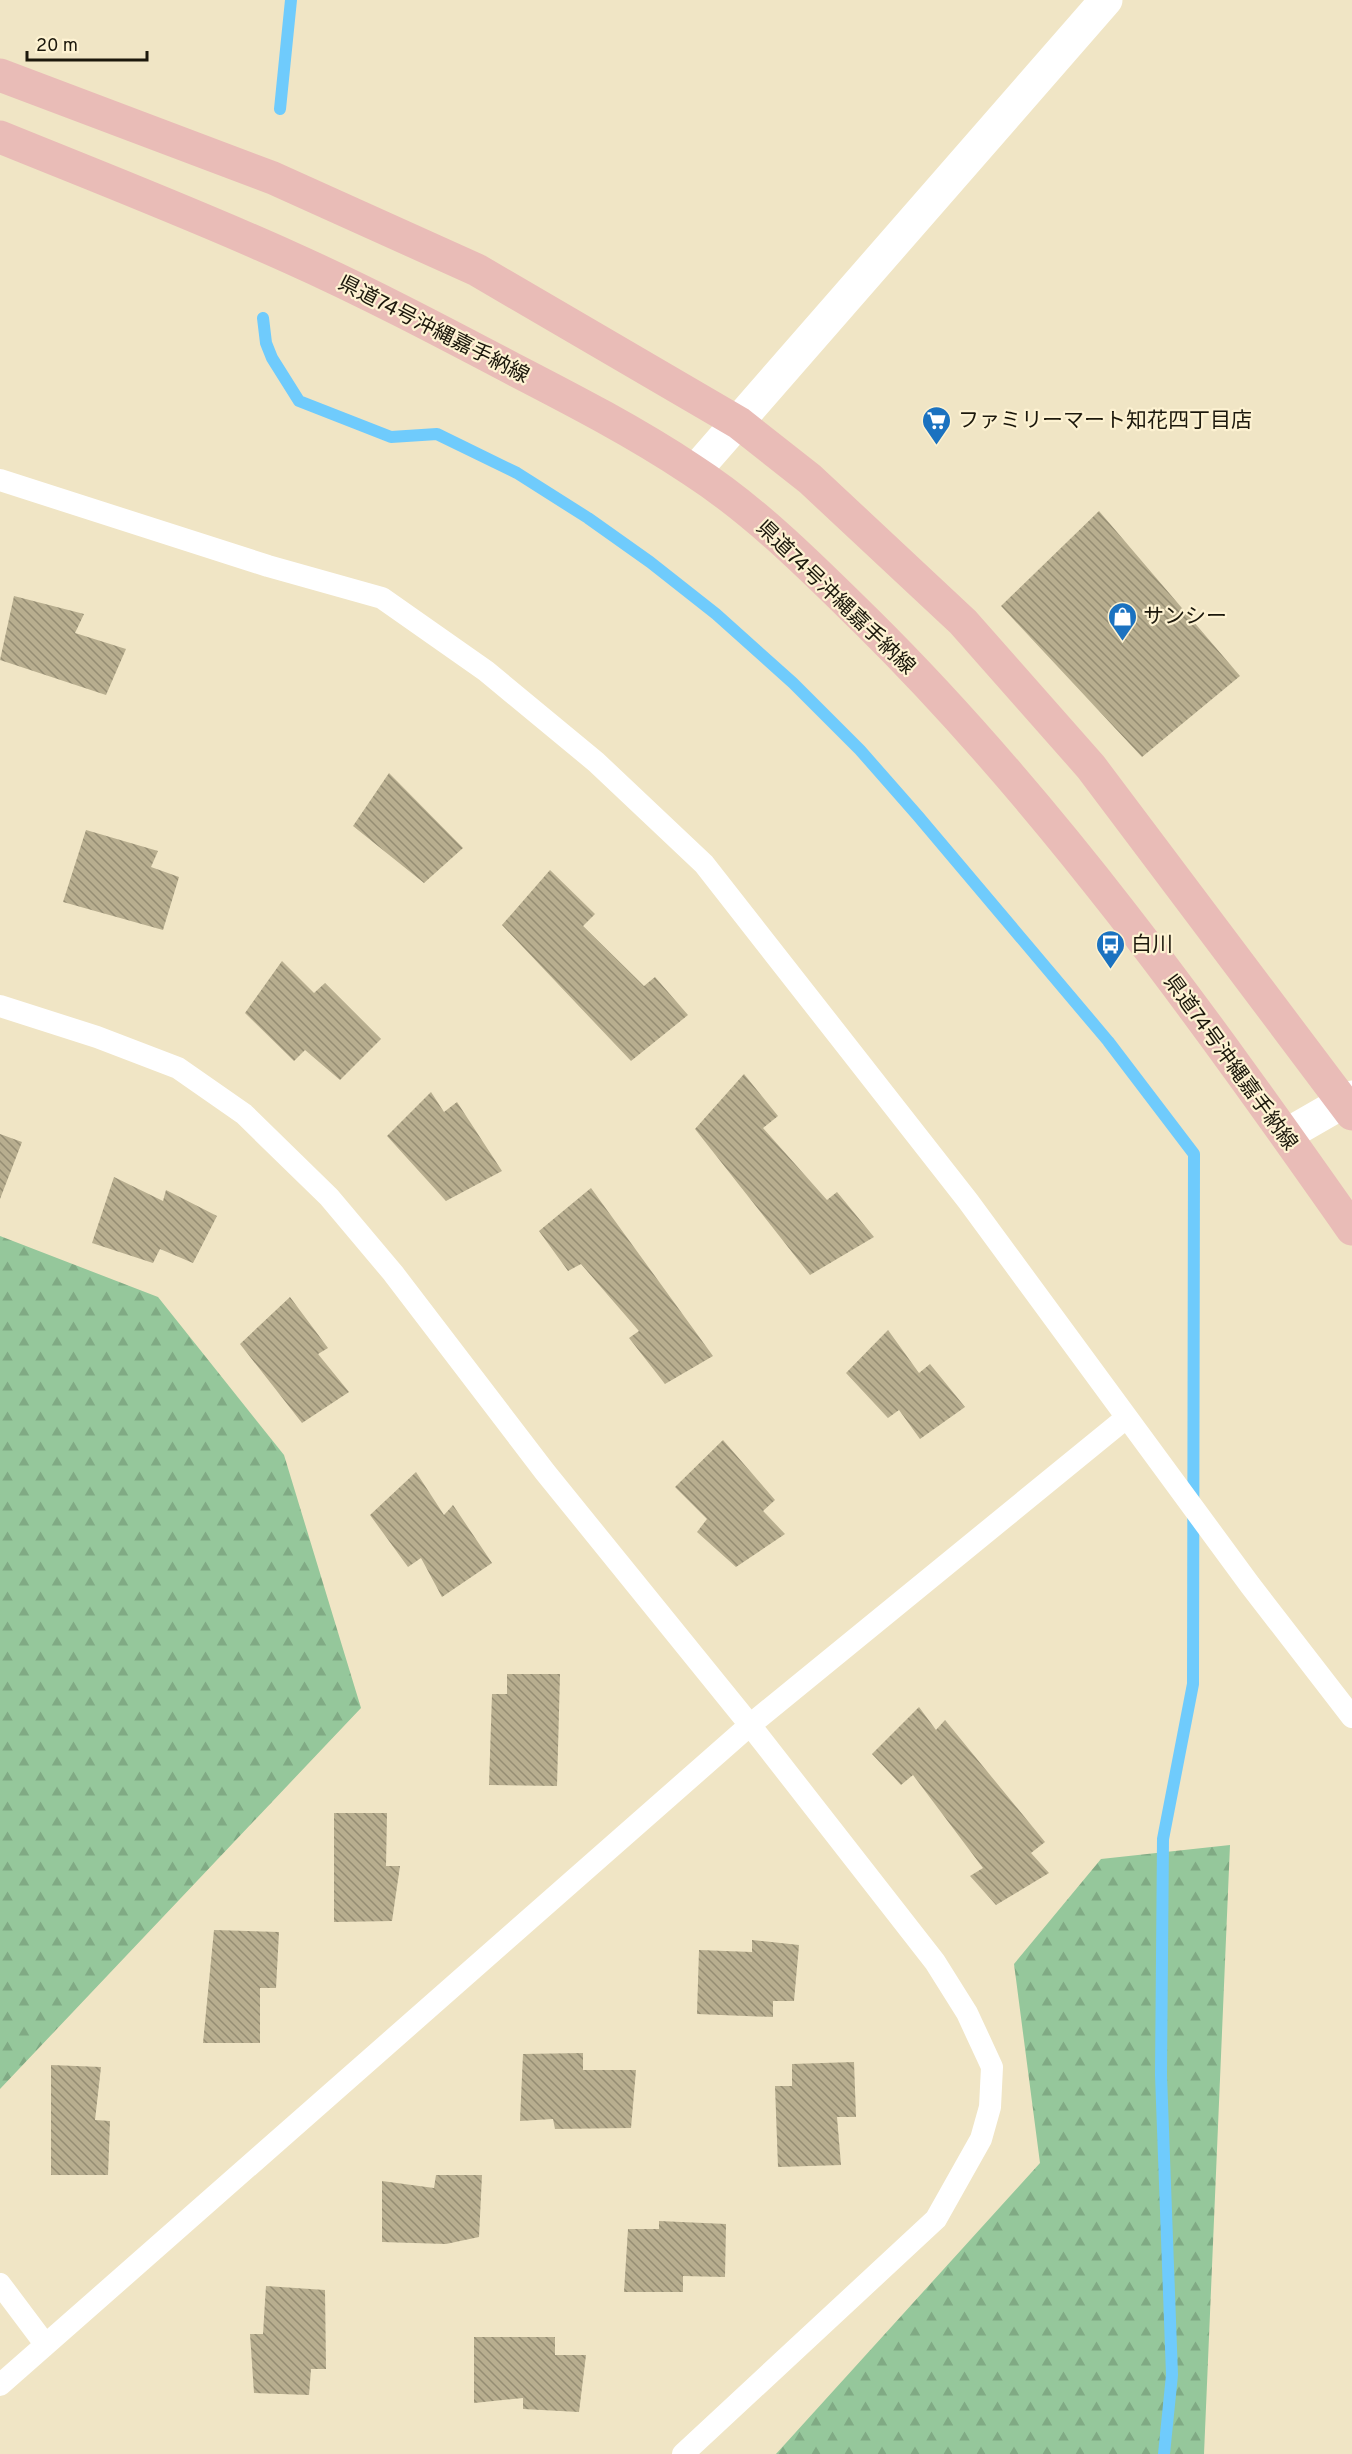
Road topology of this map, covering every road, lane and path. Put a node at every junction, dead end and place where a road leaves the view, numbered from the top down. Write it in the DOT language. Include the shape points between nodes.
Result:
graph roads {
  1 [pos="1106,0"];
  2 [pos="0,75"];
  3 [pos="0,136"];
  4 [pos="739,423"];
  5 [pos="695,471"];
  6 [pos="0,480"];
  7 [pos="0,1006"];
  8 [pos="1349,1105"];
  9 [pos="1286,1135"];
  10 [pos="1352,1229"];
  11 [pos="1126,1418"];
  12 [pos="1352,1717"];
  13 [pos="750,1725"];
  14 [pos="0,2284"];
  15 [pos="45,2344"];
  16 [pos="0,2385"];
  17 [pos="683,2454"];
  1 -- 4 [label="street"];
  2 -- 4 [label="main road" via="273,178 477,270"];
  3 -- 5 [label="main road, 県道74号沖縄嘉手納線" via="300,262 597,413"];
  4 -- 5 [label="street"];
  4 -- 8 [label="main road" via="810,479 971,631 1091,767"];
  5 -- 9 [label="main road, 県道74号沖縄嘉手納線" via="793,550 912,667 1038,807"];
  6 -- 11 [label="lane" via="268,566 382,598 486,670 596,762 704,864 968,1201"];
  7 -- 13 [label="lane" via="178,1068 244,1114 329,1197 386,1265 546,1473"];
  8 -- 9 [label="street"];
  9 -- 10 [label="main road, 県道74号沖縄嘉手納線"];
  11 -- 12 [label="lane"];
  11 -- 13 [label="lane"];
  13 -- 15 [label="lane"];
  13 -- 17 [label="lane" via="940,1970 967,2013 992,2067 990,2107 981,2139 936,2219"];
  14 -- 15 [label="lane"];
  15 -- 16 [label="lane"];
}
